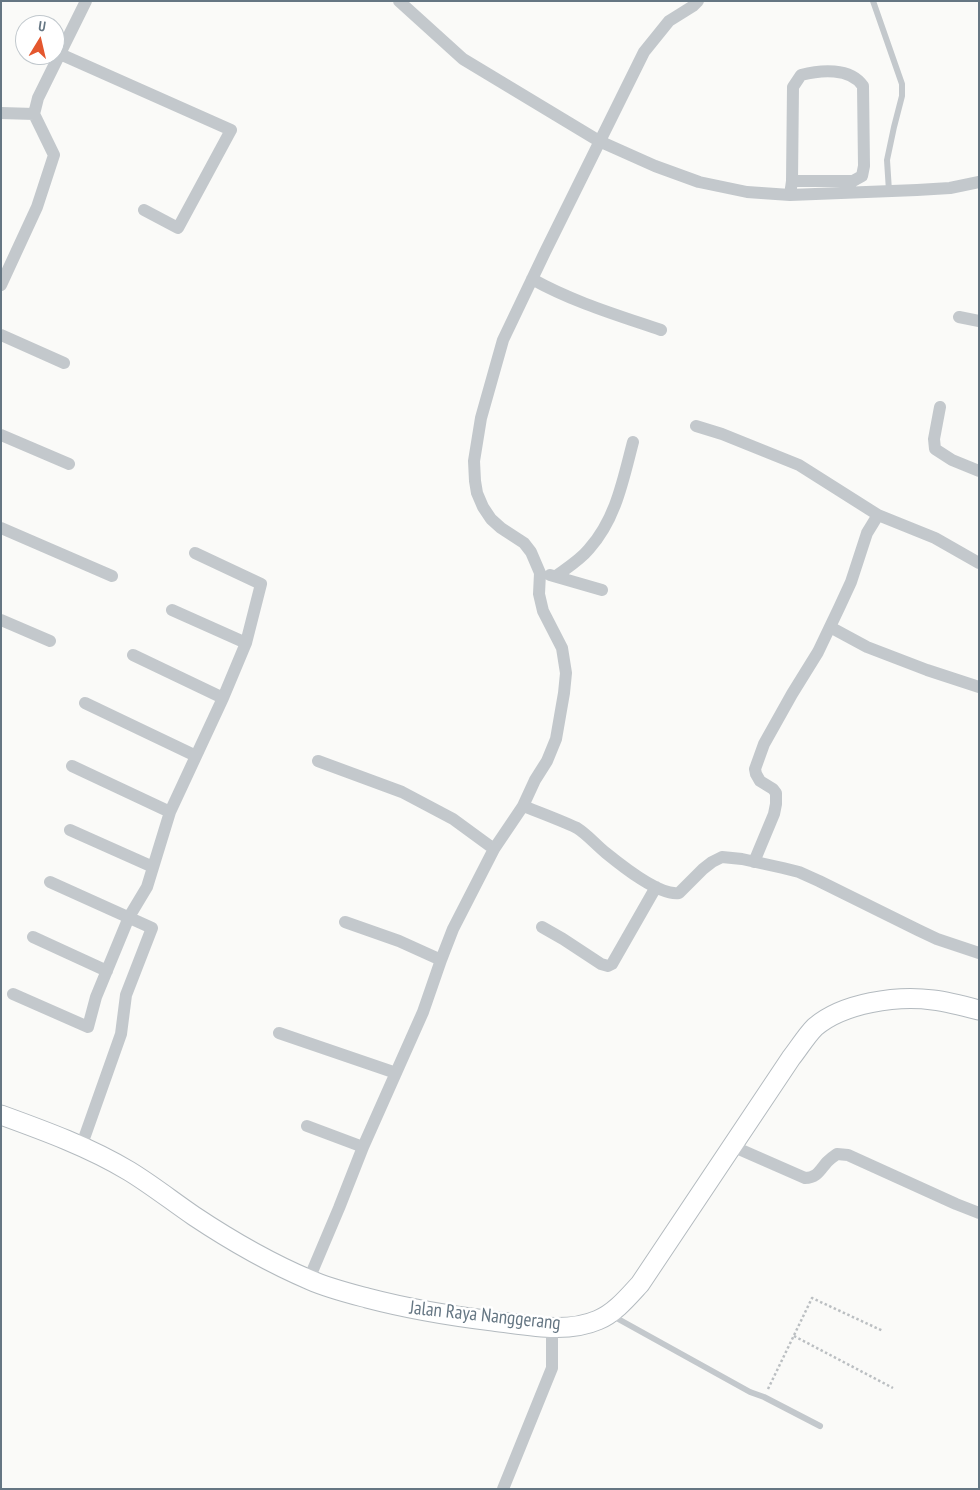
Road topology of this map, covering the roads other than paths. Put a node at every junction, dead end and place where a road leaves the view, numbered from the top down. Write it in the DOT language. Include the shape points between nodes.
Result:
graph roads {
  1 [pos="86,1"];
  2 [pos="399,1"];
  3 [pos="698,1"];
  4 [pos="873,1"];
  5 [pos="65,44"];
  6 [pos="65,56"];
  7 [pos="54,65"];
  8 [pos="1,113"];
  9 [pos="34,114"];
  10 [pos="600,141"];
  11 [pos="792,181"];
  12 [pos="979,182"];
  13 [pos="889,191"];
  14 [pos="790,195"];
  15 [pos="144,210"];
  16 [pos="532,279"];
  17 [pos="1,285"];
  18 [pos="959,317"];
  19 [pos="979,321"];
  20 [pos="661,330"];
  21 [pos="1,335"];
  22 [pos="64,363"];
  23 [pos="940,408"];
  24 [pos="696,426"];
  25 [pos="1,435"];
  26 [pos="633,442"];
  27 [pos="69,464"];
  28 [pos="979,471"];
  29 [pos="878,515"];
  30 [pos="1,528"];
  31 [pos="195,554"];
  32 [pos="977,559"];
  33 [pos="540,573"];
  34 [pos="112,576"];
  35 [pos="556,576"];
  36 [pos="602,590"];
  37 [pos="172,610"];
  38 [pos="1,620"];
  39 [pos="830,626"];
  40 [pos="50,642"];
  41 [pos="246,644"];
  42 [pos="133,654"];
  43 [pos="979,687"];
  44 [pos="223,698"];
  45 [pos="85,703"];
  46 [pos="196,756"];
  47 [pos="318,762"];
  48 [pos="72,766"];
  49 [pos="523,806"];
  50 [pos="170,812"];
  51 [pos="70,830"];
  52 [pos="494,849"];
  53 [pos="754,862"];
  54 [pos="153,867"];
  55 [pos="50,882"];
  56 [pos="656,887"];
  57 [pos="129,918"];
  58 [pos="345,922"];
  59 [pos="542,927"];
  60 [pos="33,937"];
  61 [pos="979,953"];
  62 [pos="440,960"];
  63 [pos="107,971"];
  64 [pos="13,994"];
  65 [pos="979,1010"];
  66 [pos="279,1032"];
  67 [pos="396,1073"];
  68 [pos="1,1115"];
  69 [pos="307,1126"];
  70 [pos="732,1146"];
  71 [pos="81,1147"];
  72 [pos="363,1147"];
  73 [pos="979,1213"];
  74 [pos="309,1280"];
  75 [pos="609,1314"];
  76 [pos="552,1327"];
  77 [pos="820,1426"];
  78 [pos="503,1489"];
  1 -- 5 [label="street"];
  2 -- 10 [label="street" via="463,58"];
  3 -- 10 [label="street" via="669,21 644,52"];
  4 -- 13 [label="lane" via="902,84 887,160"];
  6 -- 15 [label="street" via="231,130 178,228"];
  7 -- 9 [label="street"];
  8 -- 9 [label="street"];
  9 -- 17 [label="street" via="54,155 37,207"];
  10 -- 14 [label="street" via="699,182 747,192"];
  10 -- 16 [label="street"];
  11 -- 11 [label="street" via="793,87 797,79 817,71 850,75 863,86 862,176 853,181"];
  11 -- 14 [label="street"];
  12 -- 13 [label="street" via="950,188"];
  13 -- 14 [label="street"];
  16 -- 20 [label="street" via="594,308"];
  16 -- 33 [label="street" via="503,340 481,418 474,461 477,492 483,507 501,528 524,543"];
  18 -- 19 [label="street"];
  21 -- 22 [label="street"];
  23 -- 28 [label="street" via="935,449"];
  24 -- 29 [label="street" via="799,465"];
  25 -- 27 [label="street"];
  26 -- 35 [label="street" via="618,500 609,521 589,550"];
  29 -- 32 [label="street"];
  29 -- 39 [label="street" via="867,533 851,582"];
  30 -- 34 [label="street"];
  31 -- 41 [label="street" via="261,584"];
  33 -- 35 [label="street"];
  33 -- 49 [label="street" via="539,594 543,611 562,648 566,673 556,739"];
  35 -- 36 [label="street"];
  37 -- 41 [label="street"];
  38 -- 40 [label="street"];
  39 -- 43 [label="street" via="867,646"];
  39 -- 53 [label="street" via="764,744 755,769 760,781 776,793 776,804"];
  41 -- 44 [label="street"];
  42 -- 44 [label="street"];
  44 -- 46 [label="street"];
  45 -- 46 [label="street"];
  46 -- 50 [label="street"];
  47 -- 52 [label="street" via="402,792 452,819"];
  48 -- 50 [label="street"];
  49 -- 52 [label="street"];
  49 -- 56 [label="street" via="577,829"];
  50 -- 54 [label="street"];
  51 -- 54 [label="street"];
  52 -- 62 [label="street"];
  53 -- 56 [label="street" via="722,857 703,869 679,893 666,893"];
  53 -- 61 [label="street" via="799,872 931,936"];
  54 -- 57 [label="street" via="147,887"];
  55 -- 57 [label="street"];
  56 -- 59 [label="street" via="608,966"];
  57 -- 63 [label="street"];
  57 -- 71 [label="street" via="152,928 126,995 121,1034"];
  58 -- 62 [label="street"];
  60 -- 63 [label="street"];
  62 -- 67 [label="street" via="423,1012"];
  63 -- 64 [label="street" via="88,1028"];
  65 -- 70 [label="street, Jalan Raya Nanggerang" via="913,999 865,1004 829,1018 803,1042"];
  66 -- 67 [label="street"];
  67 -- 72 [label="street"];
  68 -- 71 [label="street, Jalan Raya Nanggerang"];
  69 -- 72 [label="street"];
  70 -- 73 [label="street" via="804,1178 818,1174 837,1154 848,1154"];
  70 -- 75 [label="street, Jalan Raya Nanggerang" via="640,1284"];
  71 -- 74 [label="street, Jalan Raya Nanggerang" via="129,1171 195,1216"];
  72 -- 74 [label="street"];
  74 -- 76 [label="street, Jalan Raya Nanggerang" via="405,1308"];
  75 -- 76 [label="street, Jalan Raya Nanggerang" via="583,1325"];
  75 -- 77 [label="lane" via="750,1392"];
  76 -- 78 [label="street" via="552,1368"];
}
